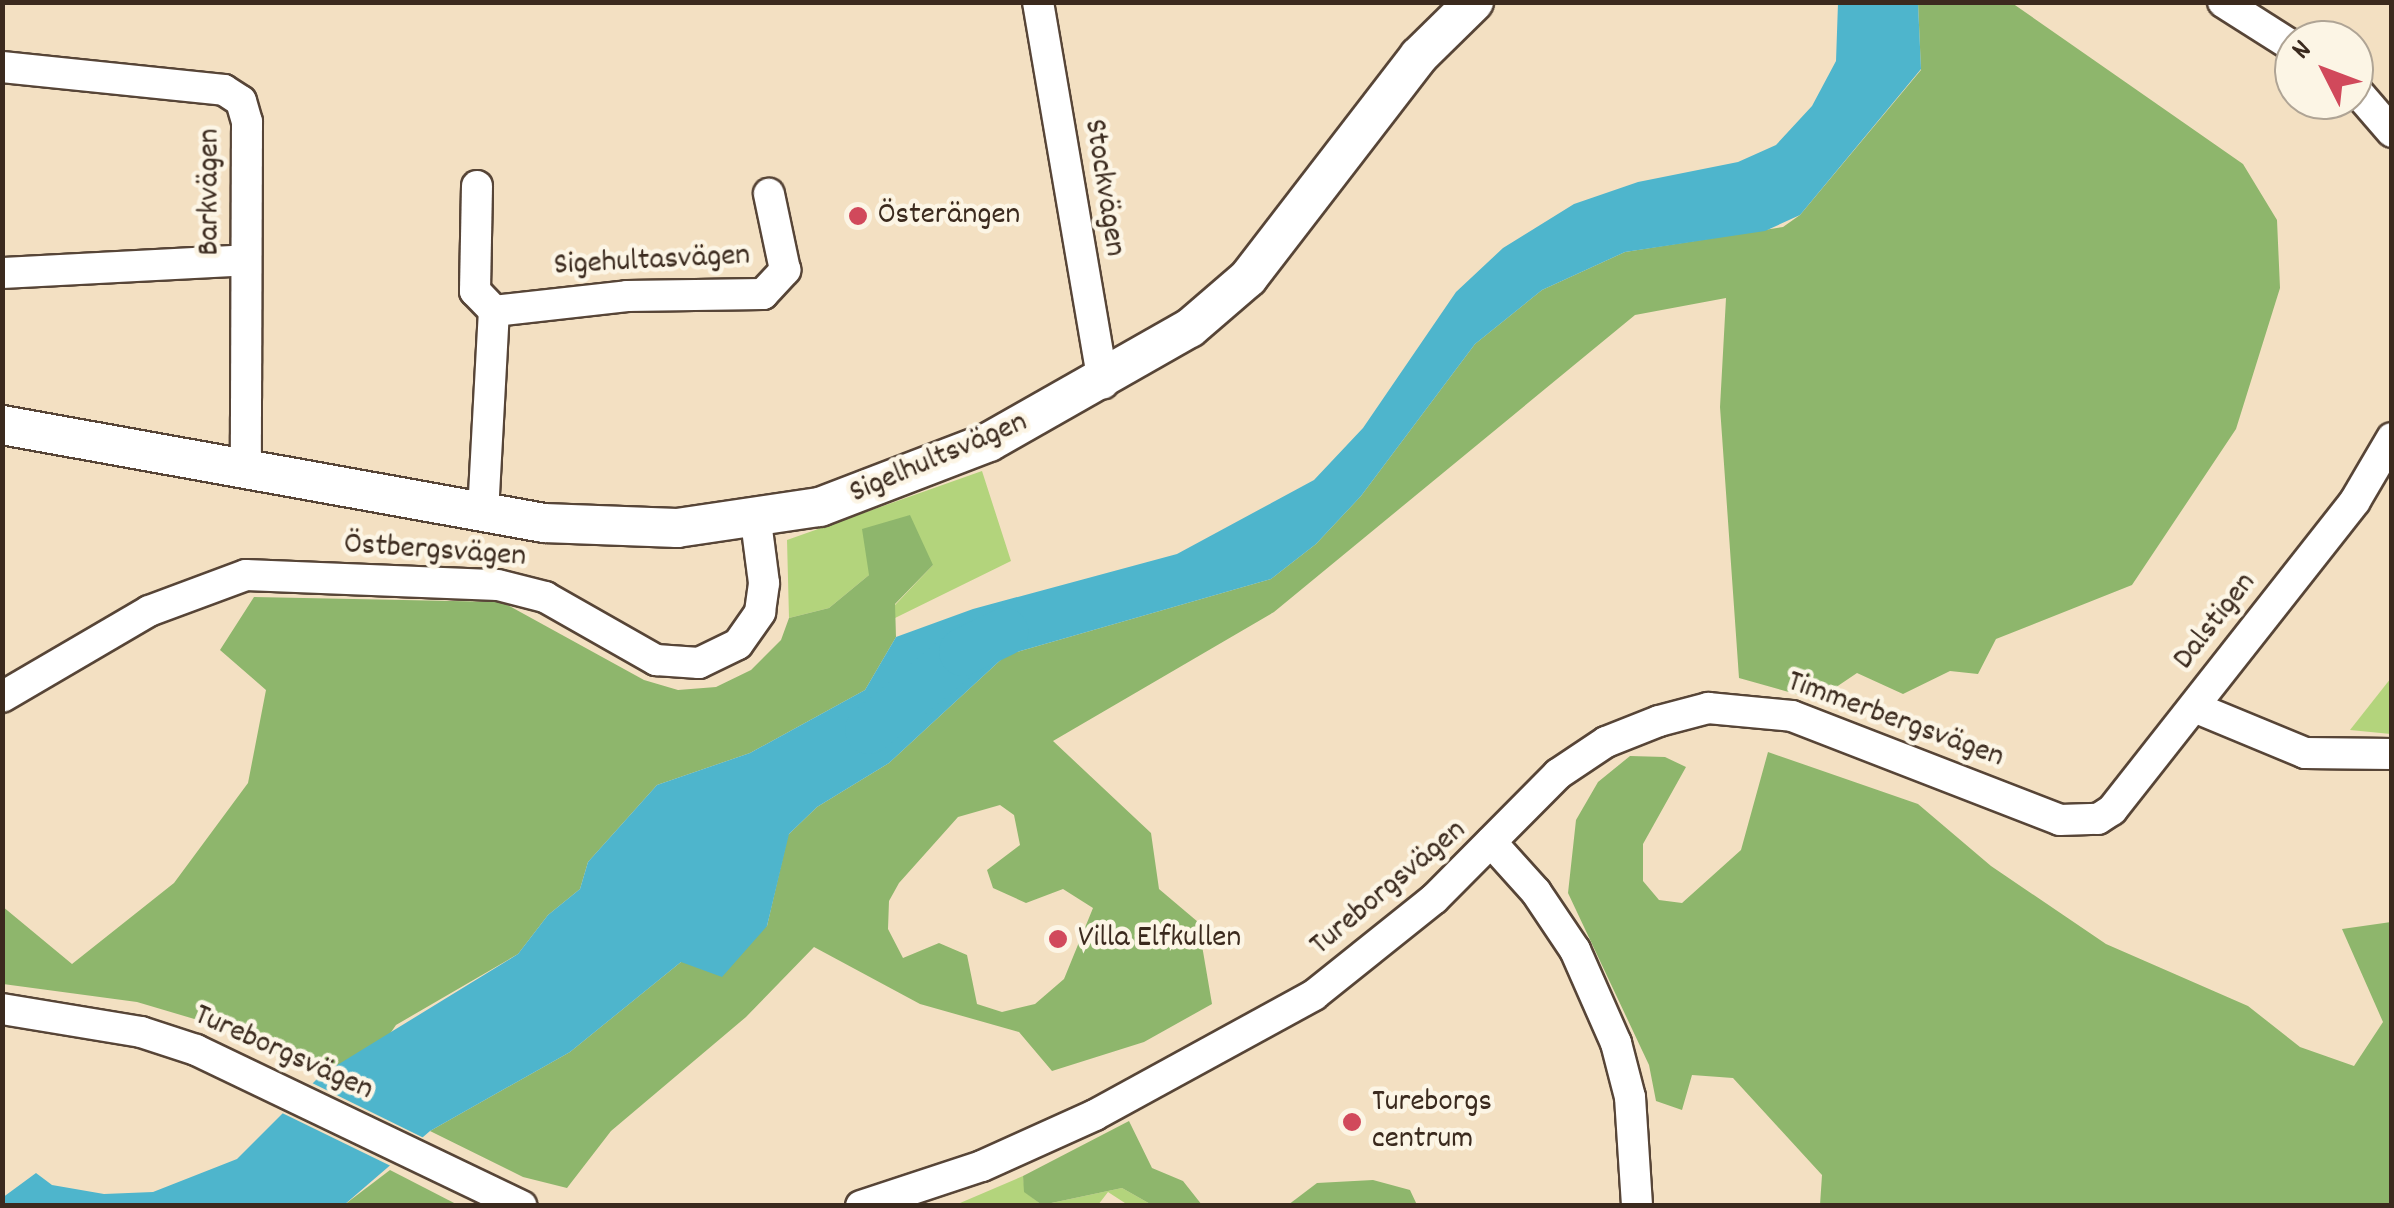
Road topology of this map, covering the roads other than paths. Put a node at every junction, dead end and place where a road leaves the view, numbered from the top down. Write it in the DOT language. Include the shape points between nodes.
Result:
graph roads {
  1 [pos="1038,2"];
  2 [pos="1474,2"];
  3 [pos="2223,2"];
  4 [pos="2274,34"];
  5 [pos="2,67"];
  6 [pos="2374,111"];
  7 [pos="2392,132"];
  8 [pos="477,186"];
  9 [pos="769,194"];
  10 [pos="246,260"];
  11 [pos="2,273"];
  12 [pos="494,311"];
  13 [pos="1103,383"];
  14 [pos="2,424"];
  15 [pos="2392,438"];
  16 [pos="246,467"];
  17 [pos="483,513"];
  18 [pos="756,521"];
  19 [pos="2,697"];
  20 [pos="2194,708"];
  21 [pos="2392,754"];
  22 [pos="2075,824"];
  23 [pos="1491,842"];
  24 [pos="2,1009"];
  25 [pos="521,1206"];
  26 [pos="860,1206"];
  27 [pos="1637,1206"];
  1 -- 13 [label="street, Stockvägen"];
  2 -- 13 [label="street, Sigelhultsvägen" via="1419,56 1248,278 1180,336"];
  3 -- 4 [label="street"];
  5 -- 10 [label="street, Barkvägen" via="235,95 247,122"];
  6 -- 7 [label="street"];
  8 -- 12 [label="street" via="475,292"];
  9 -- 12 [label="street, Sigehultasvägen" via="785,270 762,294 626,296"];
  10 -- 11 [label="street"];
  10 -- 16 [label="street, Barkvägen"];
  12 -- 17 [label="street"];
  13 -- 18 [label="street, Sigelhultsvägen" via="897,483"];
  14 -- 16 [label="street, Sigelhultsvägen"];
  15 -- 20 [label="street, Dalstigen" via="2355,501"];
  16 -- 17 [label="street, Sigelhultsvägen"];
  17 -- 18 [label="street, Sigelhultsvägen" via="614,529"];
  18 -- 19 [label="street, Östbergsvägen" via="764,583 760,612 738,644 699,663 656,660 546,597 498,585 246,575 150,612"];
  20 -- 21 [label="street" via="2305,754"];
  20 -- 22 [label="street, Dalstigen" via="2112,810"];
  22 -- 23 [label="street, Timmerbergsvägen" via="1825,726 1758,710 1708,708 1606,742 1558,774"];
  23 -- 26 [label="street, Tureborgsvägen" via="1376,951 1248,1034 982,1166"];
  23 -- 27 [label="street, Tureborgsvägen" via="1575,950 1616,1043 1630,1097"];
  24 -- 25 [label="street, Tureborgsvägen" via="141,1032 253,1074"];
}
